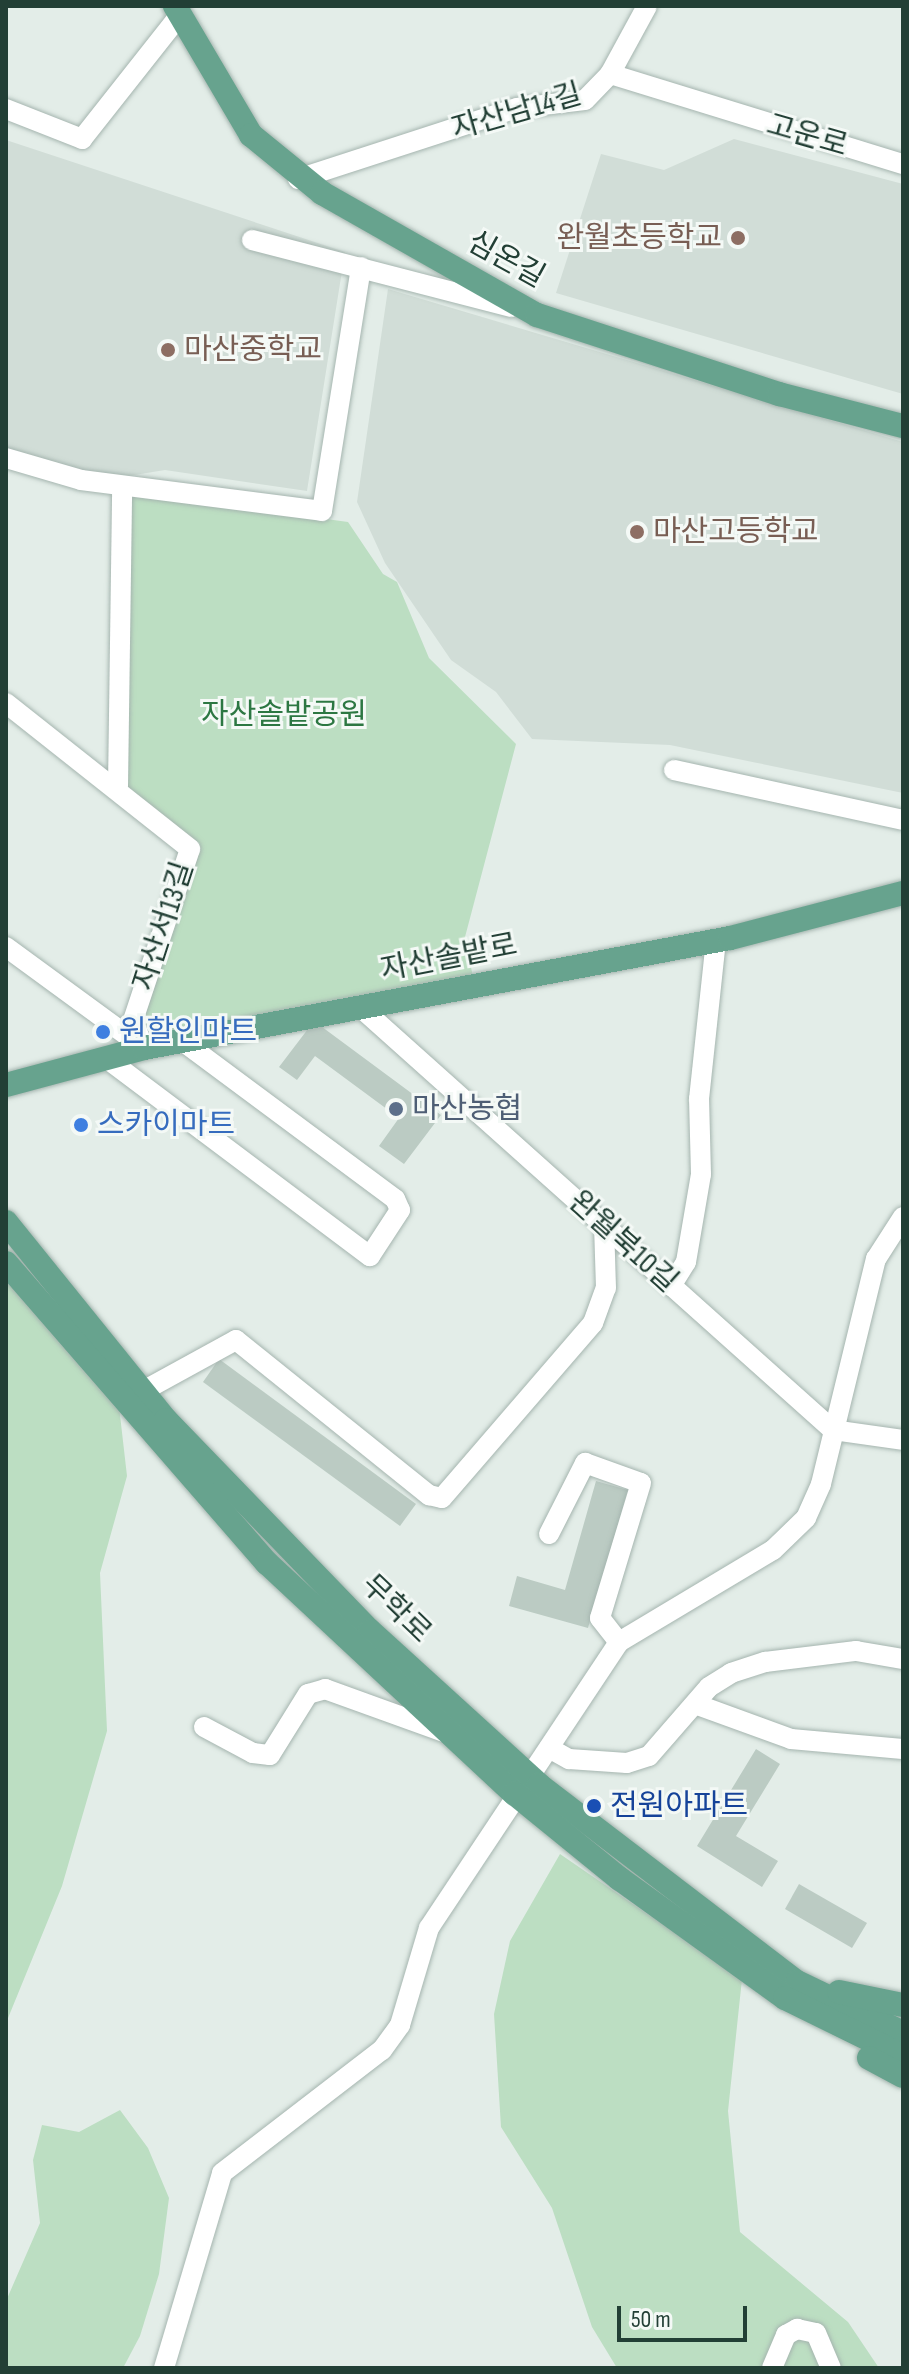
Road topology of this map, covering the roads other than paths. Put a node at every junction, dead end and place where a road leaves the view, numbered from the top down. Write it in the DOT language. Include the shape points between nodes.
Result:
graph roads {
  1 [pos="647,6"];
  2 [pos="177,11"];
  3 [pos="610,74"];
  4 [pos="6,109"];
  5 [pos="903,164"];
  6 [pos="298,179"];
  7 [pos="252,240"];
  8 [pos="361,267"];
  9 [pos="532,312"];
  10 [pos="903,426"];
  11 [pos="6,458"];
  12 [pos="122,486"];
  13 [pos="6,703"];
  14 [pos="674,770"];
  15 [pos="118,786"];
  16 [pos="903,820"];
  17 [pos="903,893"];
  18 [pos="716,940"];
  19 [pos="6,947"];
  20 [pos="360,1007"];
  21 [pos="181,1040"];
  22 [pos="144,1048"];
  23 [pos="106,1058"];
  24 [pos="6,1085"];
  25 [pos="903,1217"];
  26 [pos="6,1222"];
  27 [pos="604,1225"];
  28 [pos="6,1263"];
  29 [pos="671,1286"];
  30 [pos="143,1391"];
  31 [pos="833,1430"];
  32 [pos="903,1440"];
  33 [pos="549,1534"];
  34 [pos="619,1642"];
  35 [pos="903,1659"];
  36 [pos="695,1704"];
  37 [pos="204,1727"];
  38 [pos="449,1734"];
  39 [pos="549,1748"];
  40 [pos="903,1749"];
  41 [pos="521,1784"];
  42 [pos="797,1982"];
  43 [pos="903,2005"];
  44 [pos="801,2007"];
  45 [pos="903,2033"];
  46 [pos="903,2056"];
  47 [pos="903,2076"];
  48 [pos="164,2368"];
  49 [pos="772,2368"];
  50 [pos="831,2368"];
  1 -- 3 [label="street, 자산남14길"];
  2 -- 4 [label="street" via="82,139"];
  2 -- 6 [label="main road, 심온길" via="251,135"];
  3 -- 5 [label="street, 고운로"];
  3 -- 6 [label="street, 자산남14길" via="585,100 517,108"];
  6 -- 9 [label="main road, 심온길"];
  7 -- 8 [label="street"];
  8 -- 9 [label="street"];
  8 -- 12 [label="street" via="322,511"];
  9 -- 10 [label="main road, 심온길" via="779,394"];
  11 -- 12 [label="street"];
  12 -- 15 [label="street"];
  13 -- 15 [label="street, 자산서13길"];
  14 -- 16 [label="street"];
  15 -- 22 [label="street, 자산서13길" via="190,849 133,1020"];
  17 -- 18 [label="main road, 자산솔밭로"];
  18 -- 20 [label="main road, 자산솔밭로"];
  18 -- 29 [label="street" via="699,1099 701,1174 686,1262"];
  19 -- 22 [label="street"];
  20 -- 21 [label="main road, 자산솔밭로"];
  20 -- 27 [label="street, 완월북10길"];
  21 -- 22 [label="main road, 자산솔밭로"];
  21 -- 23 [label="street" via="395,1199 400,1210 370,1256"];
  22 -- 23 [label="main road, 자산솔밭로"];
  23 -- 24 [label="main road, 자산솔밭로"];
  25 -- 31 [label="street" via="876,1259"];
  26 -- 30 [label="main road, 무학로"];
  27 -- 29 [label="street, 완월북10길"];
  27 -- 30 [label="street" via="606,1288 593,1323 442,1498 429,1495 236,1340"];
  28 -- 38 [label="main road, 무학로" via="230,1525"];
  29 -- 31 [label="street, 완월북10길"];
  30 -- 41 [label="main road, 무학로"];
  31 -- 32 [label="street"];
  31 -- 34 [label="street" via="815,1501 791,1537"];
  33 -- 34 [label="street" via="585,1463 641,1483 600,1618"];
  34 -- 39 [label="street"];
  35 -- 36 [label="street" via="856,1651 765,1662 720,1680"];
  36 -- 39 [label="street" via="649,1756 595,1762"];
  36 -- 40 [label="street" via="791,1739"];
  37 -- 38 [label="street" via="261,1757 270,1755 308,1694 325,1689"];
  38 -- 41 [label="main road, 무학로"];
  39 -- 41 [label="street"];
  41 -- 42 [label="main road, 무학로"];
  41 -- 44 [label="main road, 무학로" via="701,1940"];
  41 -- 48 [label="street" via="429,1928 400,2025 382,2050 222,2173"];
  42 -- 43 [label="main road, 무학로"];
  42 -- 45 [label="main road, 무학로"];
  44 -- 46 [label="main road, 무학로"];
  44 -- 47 [label="main road, 무학로" via="838,2040"];
  49 -- 50 [label="street" via="786,2335 797,2329 816,2333"];
}
